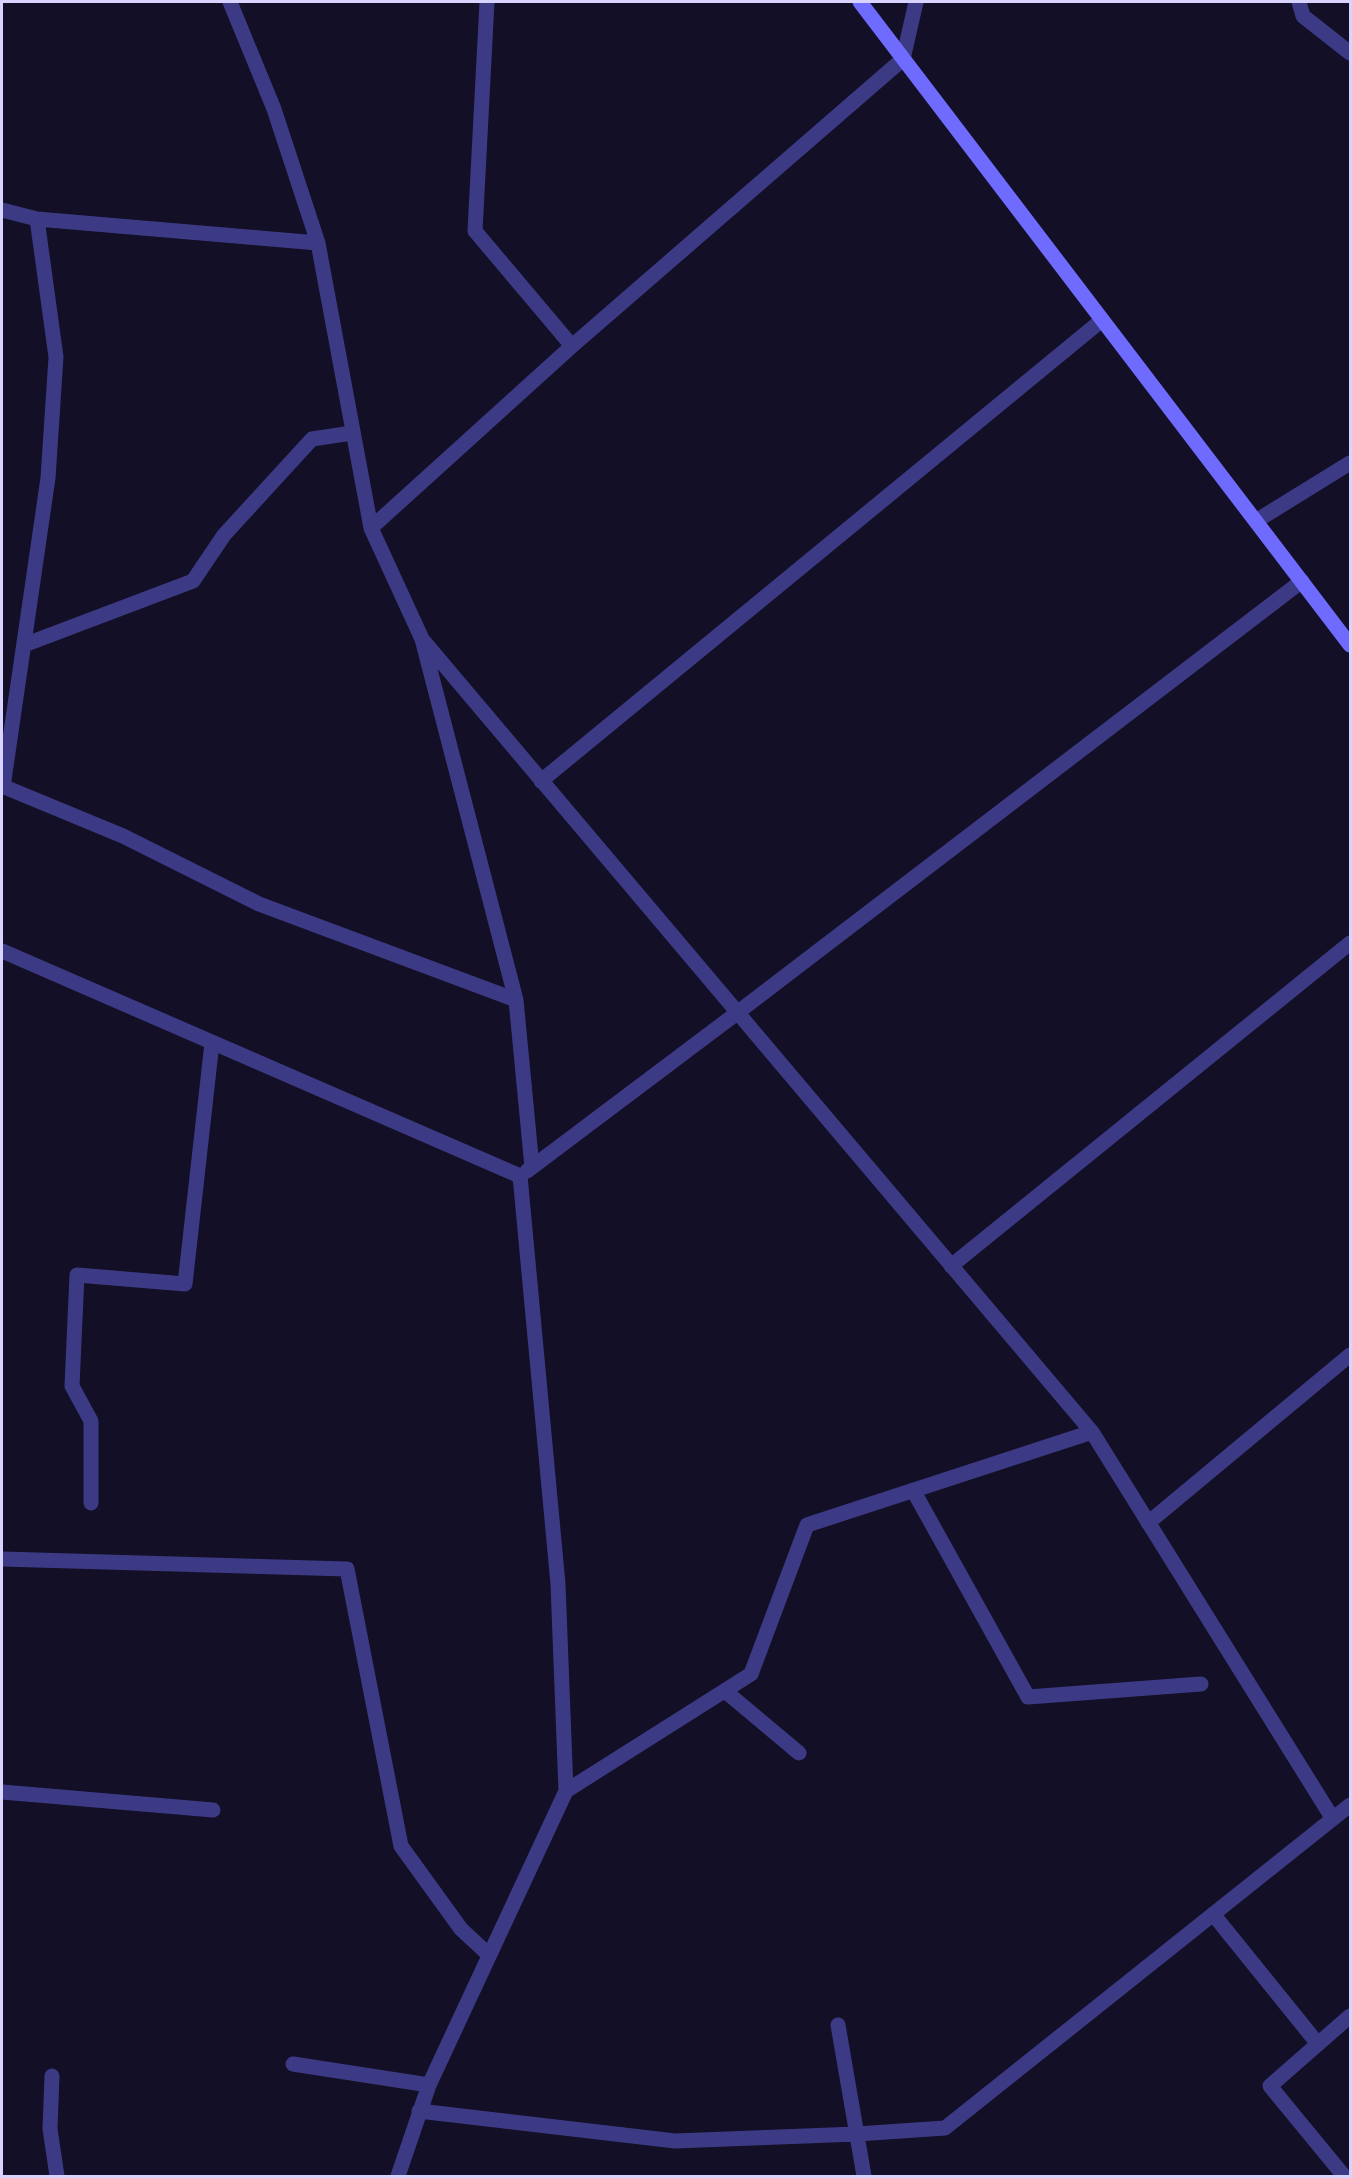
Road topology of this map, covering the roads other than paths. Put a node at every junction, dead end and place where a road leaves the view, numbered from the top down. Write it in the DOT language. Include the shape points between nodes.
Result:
graph roads {
  1 [pos="230,2"];
  2 [pos="487,2"];
  3 [pos="860,2"];
  4 [pos="916,2"];
  5 [pos="1299,2"];
  6 [pos="1350,52"];
  7 [pos="903,59"];
  8 [pos="2,210"];
  9 [pos="37,219"];
  10 [pos="318,243"];
  11 [pos="1102,321"];
  12 [pos="572,346"];
  13 [pos="352,433"];
  14 [pos="1350,463"];
  15 [pos="1256,521"];
  16 [pos="370,528"];
  17 [pos="1302,581"];
  18 [pos="422,639"];
  19 [pos="24,645"];
  20 [pos="1350,645"];
  21 [pos="541,781"];
  22 [pos="2,787"];
  23 [pos="1350,943"];
  24 [pos="2,951"];
  25 [pos="516,999"];
  26 [pos="737,1013"];
  27 [pos="212,1042"];
  28 [pos="526,1172"];
  29 [pos="951,1266"];
  30 [pos="1350,1355"];
  31 [pos="1092,1432"];
  32 [pos="912,1490"];
  33 [pos="91,1503"];
  34 [pos="1148,1523"];
  35 [pos="2,1559"];
  36 [pos="1201,1684"];
  37 [pos="725,1691"];
  38 [pos="800,1753"];
  39 [pos="566,1791"];
  40 [pos="2,1792"];
  41 [pos="1350,1805"];
  42 [pos="213,1810"];
  43 [pos="1333,1819"];
  44 [pos="1213,1914"];
  45 [pos="489,1955"];
  46 [pos="1350,2016"];
  47 [pos="838,2025"];
  48 [pos="1318,2044"];
  49 [pos="293,2064"];
  50 [pos="52,2076"];
  51 [pos="429,2085"];
  52 [pos="419,2111"];
  53 [pos="856,2134"];
  54 [pos="1334,2173"];
  55 [pos="57,2176"];
  56 [pos="398,2176"];
  57 [pos="864,2176"];
  1 -- 10 [label="street" via="274,109"];
  2 -- 12 [label="street" via="475,231"];
  3 -- 7 [label="main road"];
  4 -- 7 [label="street"];
  5 -- 6 [label="street" via="1303,16"];
  7 -- 11 [label="main road"];
  7 -- 12 [label="street"];
  8 -- 9 [label="street"];
  9 -- 10 [label="street"];
  9 -- 19 [label="street" via="56,357 48,478"];
  10 -- 13 [label="street"];
  11 -- 15 [label="main road"];
  11 -- 21 [label="street"];
  12 -- 16 [label="street"];
  13 -- 16 [label="street"];
  13 -- 19 [label="street" via="312,439 224,535 193,581"];
  14 -- 15 [label="street"];
  15 -- 17 [label="main road"];
  16 -- 18 [label="street"];
  17 -- 20 [label="main road"];
  17 -- 26 [label="street"];
  18 -- 21 [label="street"];
  18 -- 25 [label="street"];
  19 -- 22 [label="street"];
  21 -- 26 [label="street"];
  22 -- 25 [label="street" via="123,836 259,904"];
  23 -- 29 [label="street"];
  24 -- 27 [label="street"];
  25 -- 28 [label="street"];
  26 -- 28 [label="street"];
  26 -- 29 [label="street"];
  27 -- 28 [label="street"];
  27 -- 33 [label="street" via="185,1284 77,1275 72,1386 91,1421"];
  28 -- 39 [label="street" via="558,1584"];
  29 -- 31 [label="street"];
  30 -- 34 [label="street"];
  31 -- 32 [label="street"];
  31 -- 34 [label="street"];
  32 -- 36 [label="street" via="1028,1697"];
  32 -- 37 [label="street" via="807,1525 752,1674"];
  34 -- 43 [label="street"];
  35 -- 45 [label="street" via="347,1569 400,1846 461,1929"];
  37 -- 38 [label="street"];
  37 -- 39 [label="street"];
  39 -- 45 [label="street"];
  40 -- 42 [label="street"];
  41 -- 43 [label="street"];
  43 -- 44 [label="street"];
  44 -- 48 [label="street"];
  44 -- 53 [label="street" via="945,2128"];
  45 -- 51 [label="street"];
  46 -- 48 [label="street"];
  47 -- 53 [label="street"];
  48 -- 54 [label="street" via="1270,2086"];
  49 -- 51 [label="street"];
  50 -- 55 [label="street" via="50,2129"];
  51 -- 52 [label="street"];
  52 -- 53 [label="street" via="675,2141"];
  52 -- 56 [label="street"];
  53 -- 57 [label="street"];
}
